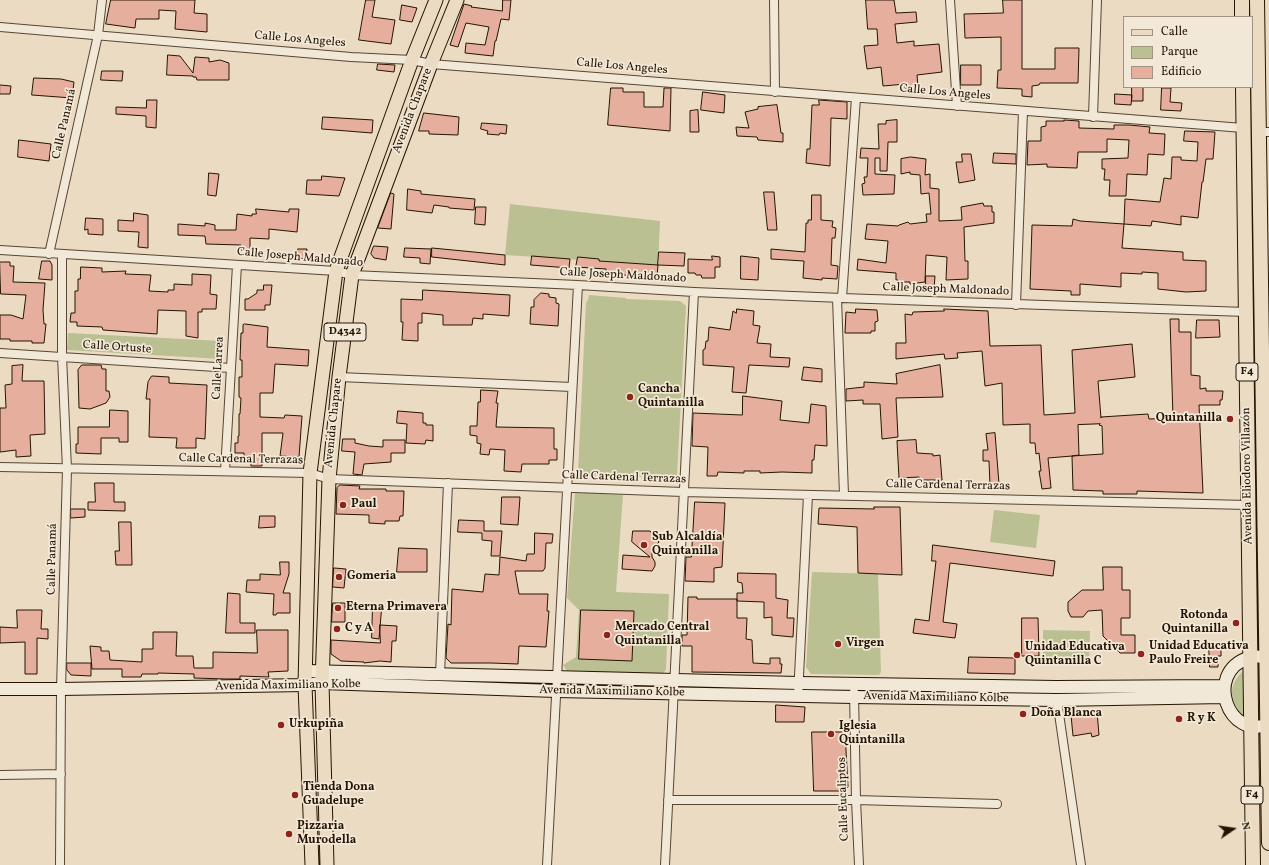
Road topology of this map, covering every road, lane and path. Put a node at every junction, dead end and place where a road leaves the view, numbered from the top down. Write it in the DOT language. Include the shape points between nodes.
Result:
graph roads {
  1 [pos="102,0"];
  2 [pos="436,0"];
  3 [pos="456,0"];
  4 [pos="774,0"];
  5 [pos="950,0"];
  6 [pos="1097,0"];
  7 [pos="1242,0"];
  8 [pos="1257,0"];
  9 [pos="1242,16"];
  10 [pos="0,27"];
  11 [pos="98,34"];
  12 [pos="412,60"];
  13 [pos="431,64"];
  14 [pos="1243,88"];
  15 [pos="775,92"];
  16 [pos="856,98"];
  17 [pos="957,106"];
  18 [pos="1023,111"];
  19 [pos="1093,116"];
  20 [pos="1243,128"];
  21 [pos="1264,132"];
  22 [pos="0,250"];
  23 [pos="49,254"];
  24 [pos="62,254"];
  25 [pos="238,265"];
  26 [pos="336,271"];
  27 [pos="352,275"];
  28 [pos="578,285"];
  29 [pos="694,292"];
  30 [pos="840,298"];
  31 [pos="1016,305"];
  32 [pos="1246,312"];
  33 [pos="1265,319"];
  34 [pos="0,353"];
  35 [pos="62,356"];
  36 [pos="231,368"];
  37 [pos="339,377"];
  38 [pos="572,387"];
  39 [pos="0,468"];
  40 [pos="67,469"];
  41 [pos="225,471"];
  42 [pos="310,473"];
  43 [pos="329,478"];
  44 [pos="448,483"];
  45 [pos="567,488"];
  46 [pos="683,492"];
  47 [pos="808,495"];
  48 [pos="844,496"];
  49 [pos="1248,505"];
  50 [pos="1267,508"];
  51 [pos="1250,658"];
  52 [pos="1268,658"];
  53 [pos="306,671"];
  54 [pos="440,675"];
  55 [pos="557,676"];
  56 [pos="322,677"];
  57 [pos="673,680"];
  58 [pos="798,683"];
  59 [pos="854,684"];
  60 [pos="306,685"];
  61 [pos="0,689"];
  62 [pos="61,689"];
  63 [pos="556,691"];
  64 [pos="1224,692"];
  65 [pos="673,693"];
  66 [pos="798,696"];
  67 [pos="854,698"];
  68 [pos="1057,700"];
  69 [pos="1268,725"];
  70 [pos="1251,726"];
  71 [pos="61,774"];
  72 [pos="0,775"];
  73 [pos="668,800"];
  74 [pos="856,800"];
  75 [pos="997,804"];
  76 [pos="1269,843"];
  77 [pos="60,865"];
  78 [pos="312,865"];
  79 [pos="327,865"];
  80 [pos="547,865"];
  81 [pos="665,865"];
  82 [pos="859,865"];
  83 [pos="1081,865"];
  84 [pos="1253,865"];
  1 -- 11 [label="street, Calle Panamá"];
  2 -- 12 [label="main road, Avenida Chapare / D4342"];
  3 -- 13 [label="main road, Avenida Chapare / D4342"];
  4 -- 15 [label="street"];
  5 -- 17 [label="street"];
  6 -- 19 [label="street"];
  7 -- 9 [label="highway"];
  8 -- 21 [label="highway, Avenida Eliodoro Villazón / F4"];
  10 -- 11 [label="street, Calle Los Angeles"];
  11 -- 12 [label="street, Calle Los Angeles"];
  11 -- 23 [label="street, Calle Panamá"];
  12 -- 13 [label="street, Calle Los Angeles"];
  12 -- 26 [label="main road, Avenida Chapare / D4342"];
  13 -- 15 [label="street, Calle Los Angeles"];
  13 -- 27 [label="main road, Avenida Chapare / D4342"];
  14 -- 20 [label="highway, Avenida Eliodoro Villazón / F4"];
  15 -- 16 [label="street, Calle Los Angeles"];
  16 -- 17 [label="street, Calle Los Angeles"];
  16 -- 30 [label="street"];
  17 -- 18 [label="street, Calle Los Angeles"];
  18 -- 19 [label="street, Calle Los Angeles"];
  18 -- 31 [label="street"];
  19 -- 20 [label="street, Calle Los Angeles"];
  20 -- 32 [label="highway, Avenida Eliodoro Villazón / F4"];
  21 -- 33 [label="highway, Avenida Eliodoro Villazón / F4"];
  22 -- 23 [label="street, Calle Joseph Maldonado"];
  23 -- 24 [label="street, Calle Joseph Maldonado"];
  24 -- 25 [label="street, Calle Joseph Maldonado"];
  24 -- 35 [label="street, Calle Panamá"];
  25 -- 26 [label="street, Calle Joseph Maldonado"];
  25 -- 36 [label="street, Calle Larrea"];
  26 -- 27 [label="street, Calle Joseph Maldonado"];
  26 -- 42 [label="main road, Avenida Chapare / D4342"];
  27 -- 28 [label="street, Calle Joseph Maldonado"];
  27 -- 37 [label="main road, Avenida Chapare / D4342"];
  28 -- 29 [label="street, Calle Joseph Maldonado"];
  28 -- 38 [label="street"];
  29 -- 30 [label="street, Calle Joseph Maldonado"];
  29 -- 46 [label="street"];
  30 -- 31 [label="street, Calle Joseph Maldonado"];
  30 -- 48 [label="street"];
  31 -- 32 [label="street, Calle Joseph Maldonado"];
  32 -- 49 [label="highway, Avenida Eliodoro Villazón / F4"];
  33 -- 50 [label="highway, Avenida Eliodoro Villazón / F4"];
  34 -- 35 [label="street, Calle Ortuste"];
  35 -- 36 [label="street, Calle Ortuste"];
  35 -- 40 [label="street, Calle Panamá"];
  36 -- 41 [label="street, Calle Larrea"];
  37 -- 38 [label="street"];
  37 -- 43 [label="main road, Avenida Chapare / D4342"];
  38 -- 45 [label="street"];
  39 -- 40 [label="street, Calle Cardenal Terrazas"];
  40 -- 41 [label="street, Calle Cardenal Terrazas"];
  40 -- 62 [label="street, Calle Panamá"];
  41 -- 42 [label="street, Calle Cardenal Terrazas"];
  42 -- 43 [label="street, Calle Cardenal Terrazas"];
  42 -- 53 [label="main road, Avenida Chapare / D4342"];
  43 -- 44 [label="street, Calle Cardenal Terrazas"];
  43 -- 56 [label="main road, Avenida Chapare / D4342"];
  44 -- 45 [label="street, Calle Cardenal Terrazas"];
  44 -- 54 [label="street"];
  45 -- 46 [label="street, Calle Cardenal Terrazas"];
  45 -- 55 [label="street"];
  46 -- 47 [label="street, Calle Cardenal Terrazas"];
  46 -- 57 [label="street"];
  47 -- 48 [label="street, Calle Cardenal Terrazas"];
  47 -- 58 [label="street"];
  48 -- 49 [label="street, Calle Cardenal Terrazas"];
  49 -- 51 [label="highway, Avenida Eliodoro Villazón / F4"];
  50 -- 52 [label="highway, Avenida Eliodoro Villazón / F4"];
  51 -- 52 [label="main road"];
  51 -- 64 [label="main road" via="1238,663 1230,671"];
  51 -- 70 [label="highway, Avenida Eliodoro Villazón / F4"];
  52 -- 69 [label="highway, Avenida Eliodoro Villazón / F4"];
  53 -- 56 [label="main road, Avenida Maximiliano Kolbe"];
  53 -- 60 [label="main road, Avenida Chapare / D4342"];
  54 -- 55 [label="main road, Avenida Maximiliano Kolbe"];
  54 -- 56 [label="main road, Avenida Maximiliano Kolbe"];
  55 -- 57 [label="main road, Avenida Maximiliano Kolbe"];
  55 -- 63 [label="street"];
  56 -- 60 [label="main road, Avenida Maximiliano Kolbe"];
  56 -- 63 [label="main road, Avenida Maximiliano Kolbe"];
  56 -- 79 [label="main road, Avenida Chapare / D4342"];
  57 -- 58 [label="main road, Avenida Maximiliano Kolbe"];
  57 -- 65 [label="street"];
  58 -- 59 [label="main road, Avenida Maximiliano Kolbe"];
  58 -- 66 [label="street"];
  59 -- 64 [label="main road, Avenida Maximiliano Kolbe"];
  59 -- 67 [label="street, Calle Eucaliptos"];
  60 -- 62 [label="main road, Avenida Maximiliano Kolbe"];
  60 -- 78 [label="main road, Avenida Chapare / D4342"];
  61 -- 62 [label="main road, Avenida Maximiliano Kolbe"];
  62 -- 71 [label="street, Calle Panamá"];
  63 -- 65 [label="main road, Avenida Maximiliano Kolbe"];
  63 -- 80 [label="street"];
  64 -- 68 [label="main road, Avenida Maximiliano Kolbe"];
  64 -- 70 [label="main road" via="1226,705 1235,717"];
  65 -- 66 [label="main road, Avenida Maximiliano Kolbe"];
  65 -- 73 [label="street"];
  66 -- 67 [label="main road, Avenida Maximiliano Kolbe"];
  67 -- 68 [label="main road, Avenida Maximiliano Kolbe"];
  67 -- 74 [label="street, Calle Eucaliptos"];
  68 -- 83 [label="street"];
  69 -- 70 [label="main road"];
  69 -- 76 [label="highway, Avenida Eliodoro Villazón / F4"];
  70 -- 84 [label="highway, Avenida Eliodoro Villazón / F4"];
  71 -- 72 [label="street"];
  71 -- 77 [label="street, Calle Panamá"];
  73 -- 74 [label="street"];
  73 -- 81 [label="street"];
  74 -- 75 [label="street"];
  74 -- 82 [label="street, Calle Eucaliptos"];
}
